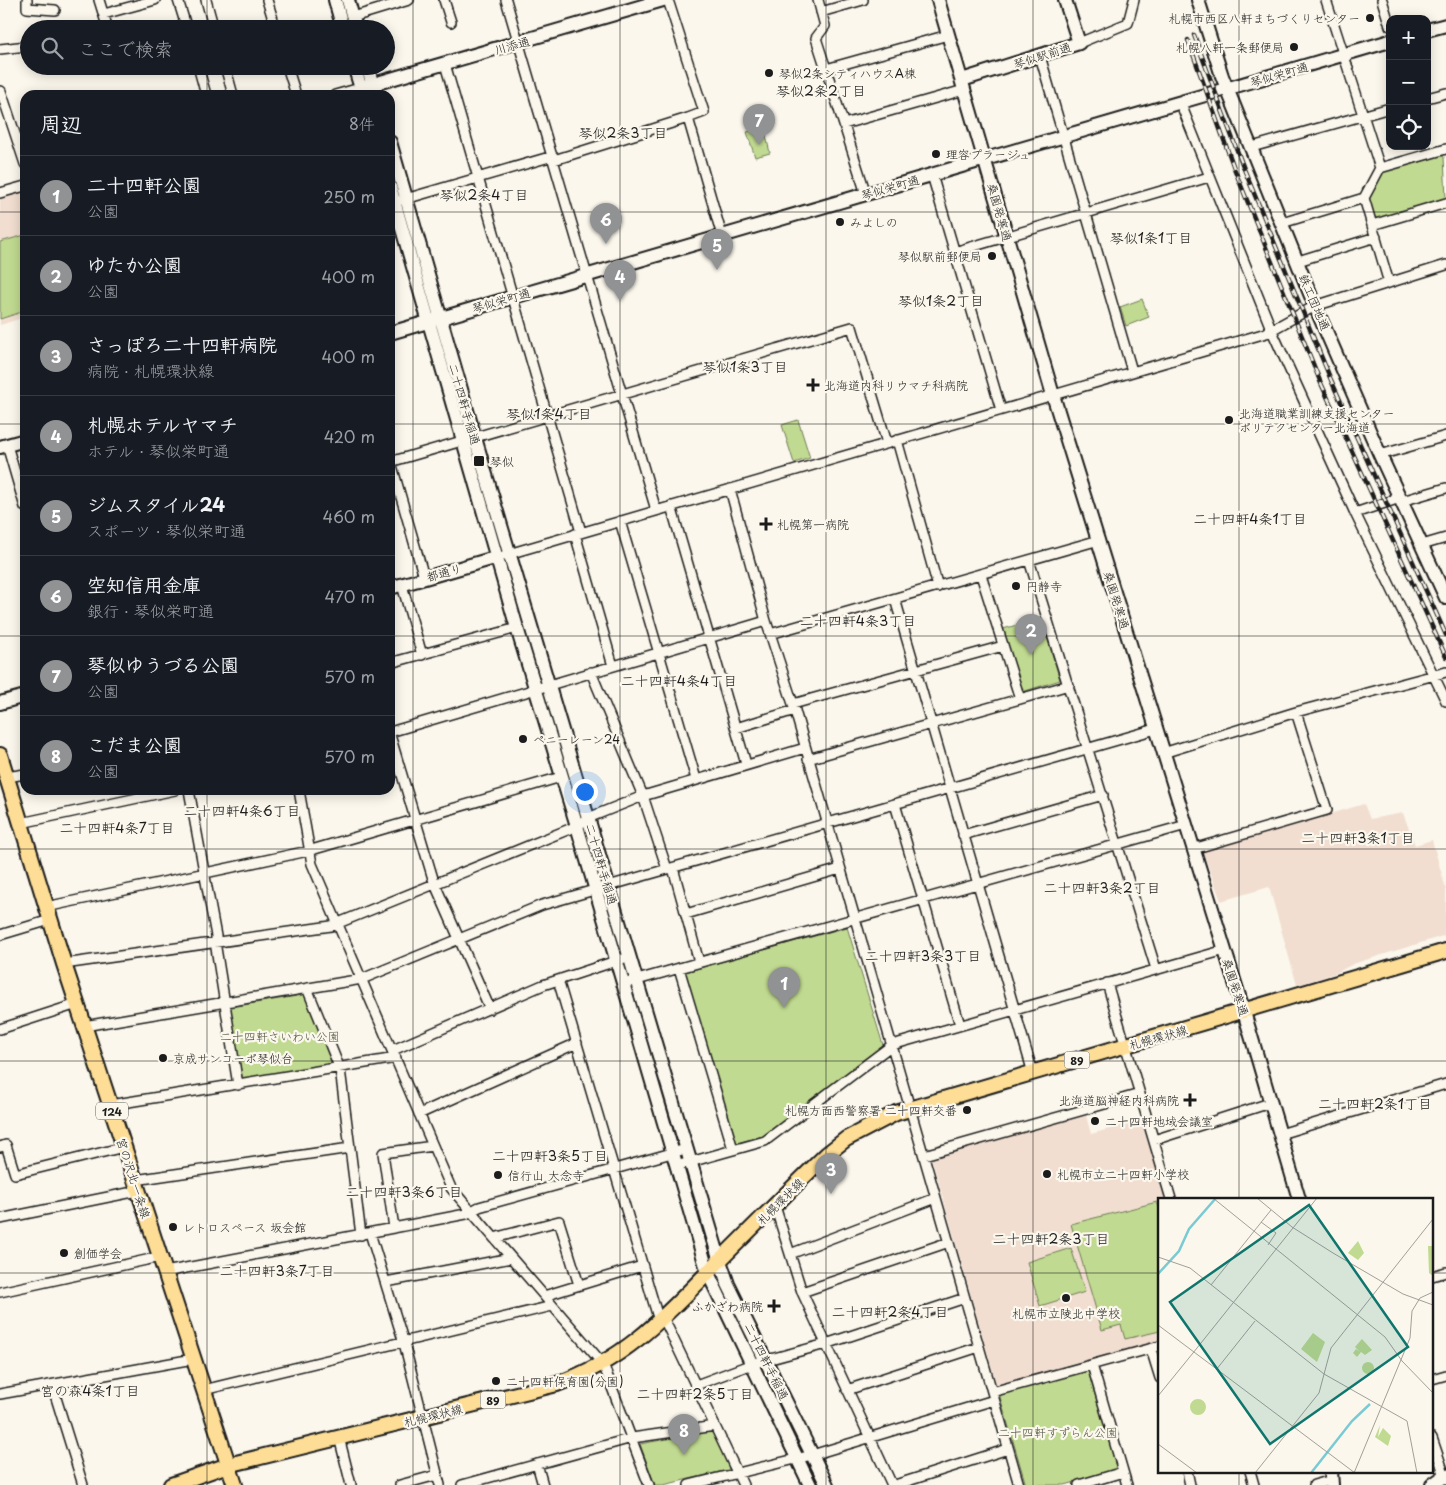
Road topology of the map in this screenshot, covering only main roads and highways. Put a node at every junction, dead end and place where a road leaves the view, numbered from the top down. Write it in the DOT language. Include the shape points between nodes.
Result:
graph roads {
  1 [pos="0,755"];
  2 [pos="6,784"];
  3 [pos="1446,951"];
  4 [pos="228,1465"];
  5 [pos="171,1485"];
  6 [pos="235,1485"];
  1 -- 2 [label="main road, 宮の沢北一条線 / 124"];
  2 -- 4 [label="main road, 宮の沢北一条線 / 124"];
  3 -- 4 [label="main road, 札幌環状線 / 89" via="908,1108 878,1120 827,1154 662,1319 593,1371 558,1384"];
  4 -- 5 [label="main road, 札幌環状線 / 89"];
  4 -- 6 [label="main road, 宮の沢北一条線 / 124"];
}
